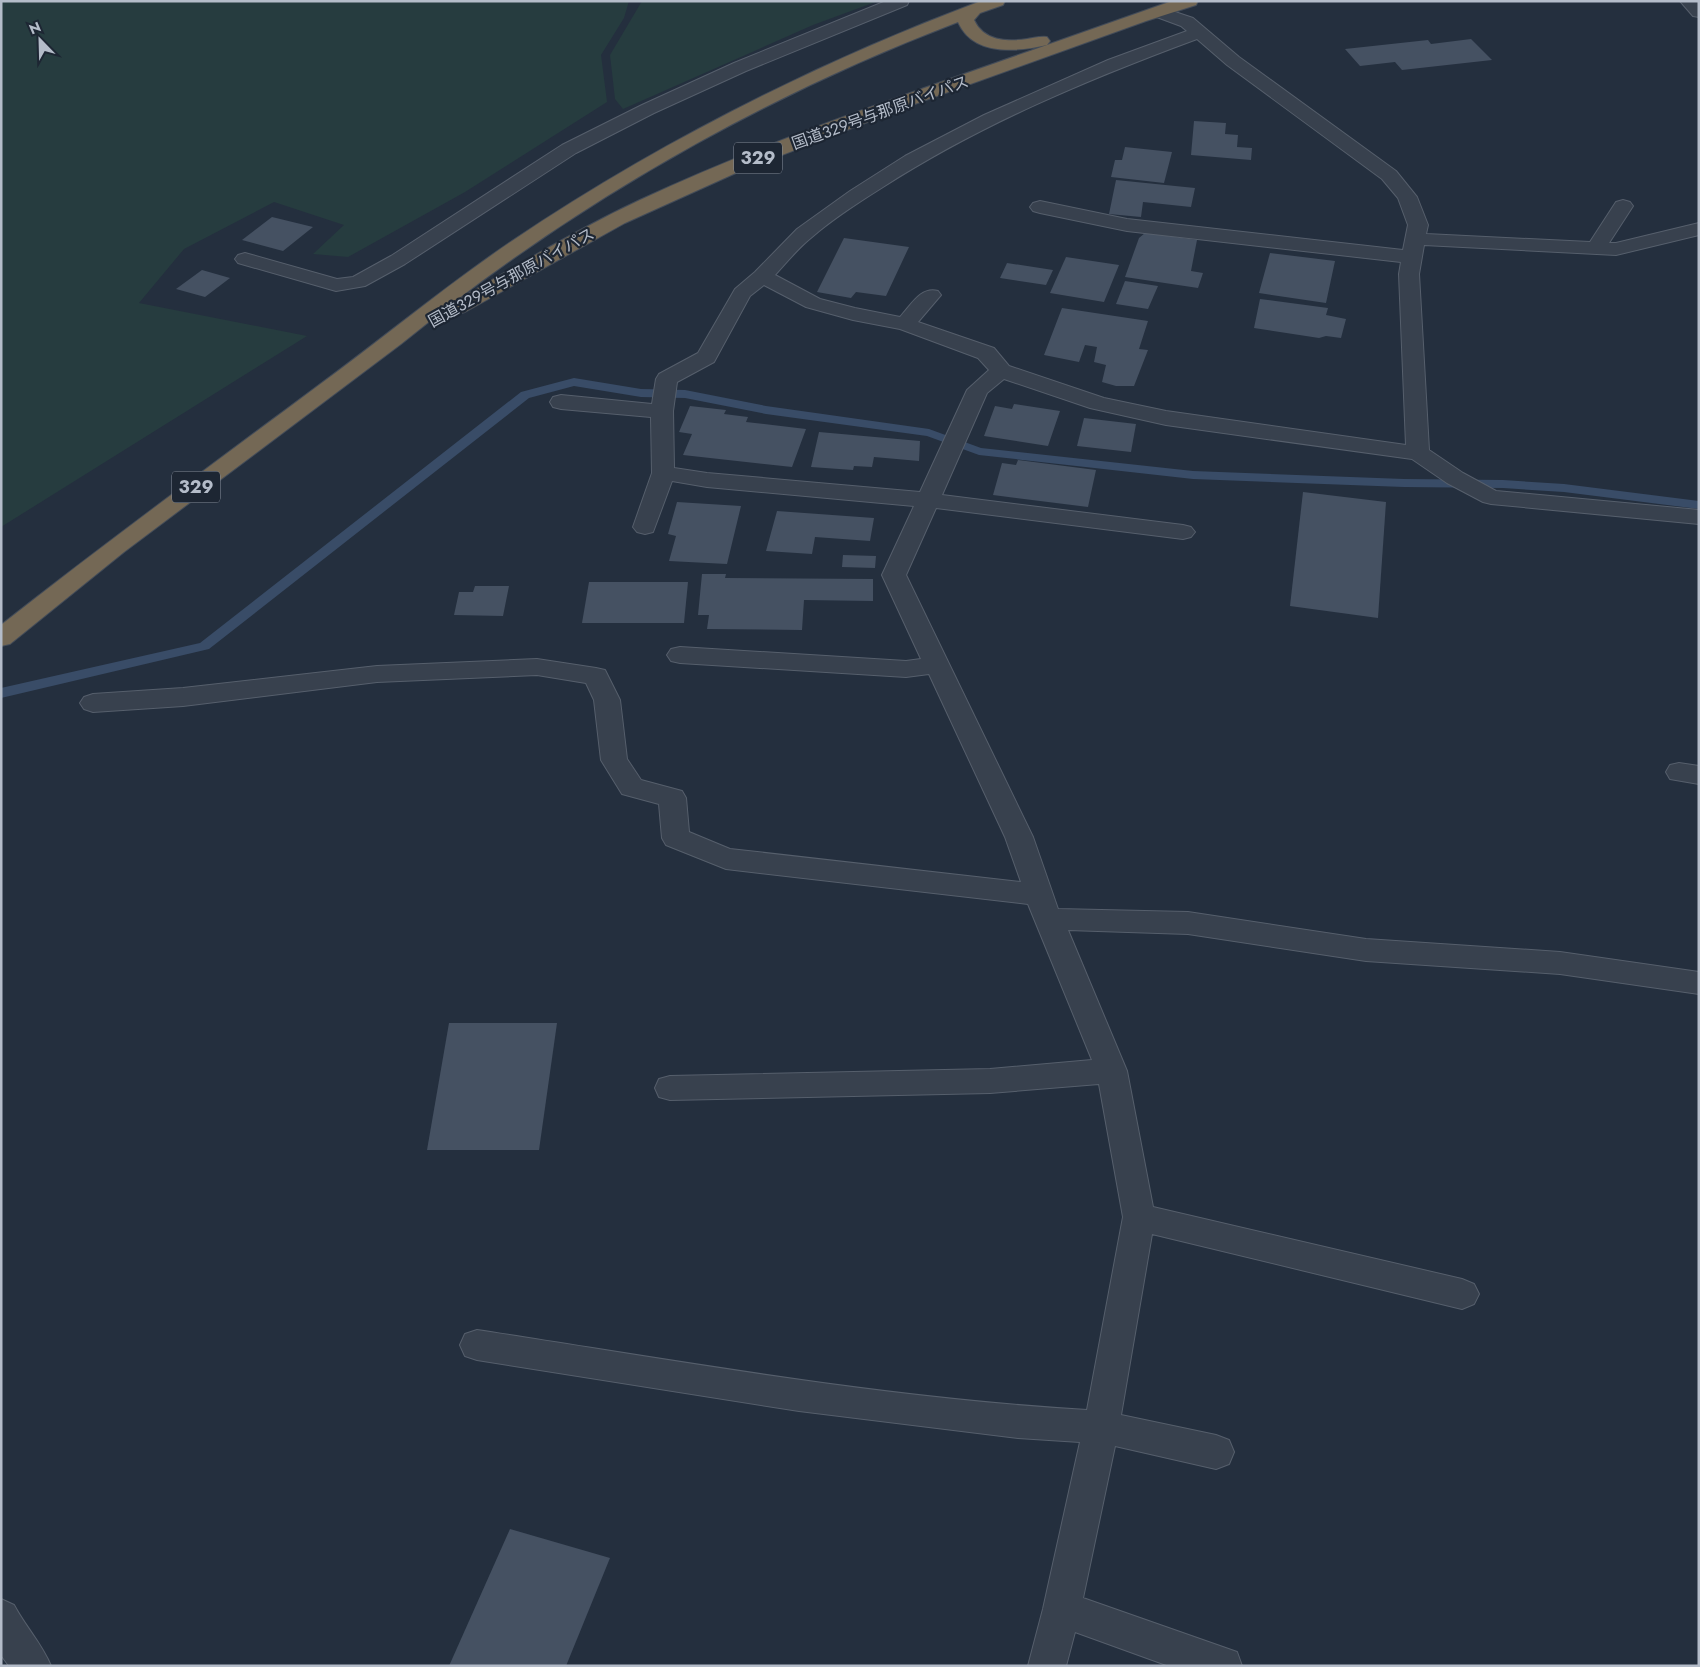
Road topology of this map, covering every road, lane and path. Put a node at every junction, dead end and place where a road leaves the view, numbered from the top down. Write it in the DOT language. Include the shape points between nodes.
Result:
graph roads {
  1 [pos="902,1"];
  2 [pos="997,1"];
  3 [pos="1190,1"];
  4 [pos="1688,1"];
  5 [pos="974,10"];
  6 [pos="1160,12"];
  7 [pos="1699,12"];
  8 [pos="1140,17"];
  9 [pos="1201,32"];
  10 [pos="1040,206"];
  11 [pos="1623,206"];
  12 [pos="1699,229"];
  13 [pos="1413,248"];
  14 [pos="1595,249"];
  15 [pos="245,259"];
  16 [pos="762,276"];
  17 [pos="931,295"];
  18 [pos="905,324"];
  19 [pos="394,340"];
  20 [pos="1001,371"];
  21 [pos="561,402"];
  22 [pos="662,411"];
  23 [pos="1418,454"];
  24 [pos="663,473"];
  25 [pos="928,500"];
  26 [pos="1699,517"];
  27 [pos="646,527"];
  28 [pos="1183,532"];
  29 [pos="1,638"];
  30 [pos="680,655"];
  31 [pos="937,665"];
  32 [pos="93,703"];
  33 [pos="1044,907"];
  34 [pos="1699,982"];
  35 [pos="1112,1071"];
  36 [pos="670,1088"];
  37 [pos="1139,1216"];
  38 [pos="1462,1294"];
  39 [pos="477,1345"];
  40 [pos="1101,1427"];
  41 [pos="1216,1452"];
  42 [pos="1062,1609"];
  43 [pos="4,1631"];
  44 [pos="32,1666"];
  45 [pos="1047,1666"];
  46 [pos="1223,1666"];
  1 -- 15 [label="street" via="740,67 569,149 398,260 358,282 336,285"];
  2 -- 5 [label="highway, 国道329号与那原バイパス / 329"];
  3 -- 6 [label="highway, 国道329号与那原バイパス / 329"];
  4 -- 7 [label="street"];
  5 -- 8 [label="highway" via="965,19 973,34 985,41 1004,45 1028,45"];
  5 -- 19 [label="highway, 国道329号与那原バイパス / 329" via="766,100 654,160 553,222 437,302"];
  6 -- 8 [label="highway, 国道329号与那原バイパス / 329"];
  6 -- 9 [label="street" via="1187,22"];
  8 -- 19 [label="highway, 国道329号与那原バイパス / 329" via="828,130 672,192"];
  9 -- 13 [label="street" via="1233,61 1389,175 1406,198 1418,225"];
  9 -- 16 [label="street" via="1114,64 990,120 912,160 804,234"];
  10 -- 13 [label="street" via="1127,225"];
  11 -- 14 [label="street"];
  12 -- 14 [label="street" via="1616,249"];
  13 -- 14 [label="street"];
  13 -- 23 [label="street" via="1409,274"];
  16 -- 18 [label="street" via="813,303"];
  16 -- 22 [label="street" via="742,293 706,357 667,379"];
  17 -- 18 [label="street"];
  18 -- 20 [label="street" via="986,353"];
  19 -- 29 [label="highway, 国道329号与那原バイパス / 329" via="116,547"];
  20 -- 23 [label="street" via="1098,403 1166,418"];
  20 -- 25 [label="street" via="978,390"];
  21 -- 22 [label="street"];
  22 -- 24 [label="street"];
  23 -- 26 [label="street" via="1491,497"];
  24 -- 25 [label="street" via="707,480"];
  24 -- 27 [label="street"];
  25 -- 28 [label="street"];
  25 -- 31 [label="street" via="894,575"];
  30 -- 31 [label="street" via="906,669"];
  31 -- 33 [label="street" via="1019,838"];
  32 -- 33 [label="street" via="183,697 377,674 537,667 596,676 607,700 614,760 632,787 672,798 676,838 726,859"];
  33 -- 34 [label="street" via="1188,923 1366,950 1560,963"];
  33 -- 35 [label="street"];
  35 -- 36 [label="street" via="990,1081"];
  35 -- 37 [label="street"];
  37 -- 38 [label="street"];
  37 -- 40 [label="street"];
  39 -- 40 [label="street" via="808,1396 1018,1422"];
  40 -- 41 [label="street"];
  40 -- 42 [label="street"];
  42 -- 45 [label="street"];
  42 -- 46 [label="street"];
  43 -- 44 [label="street"];
}
